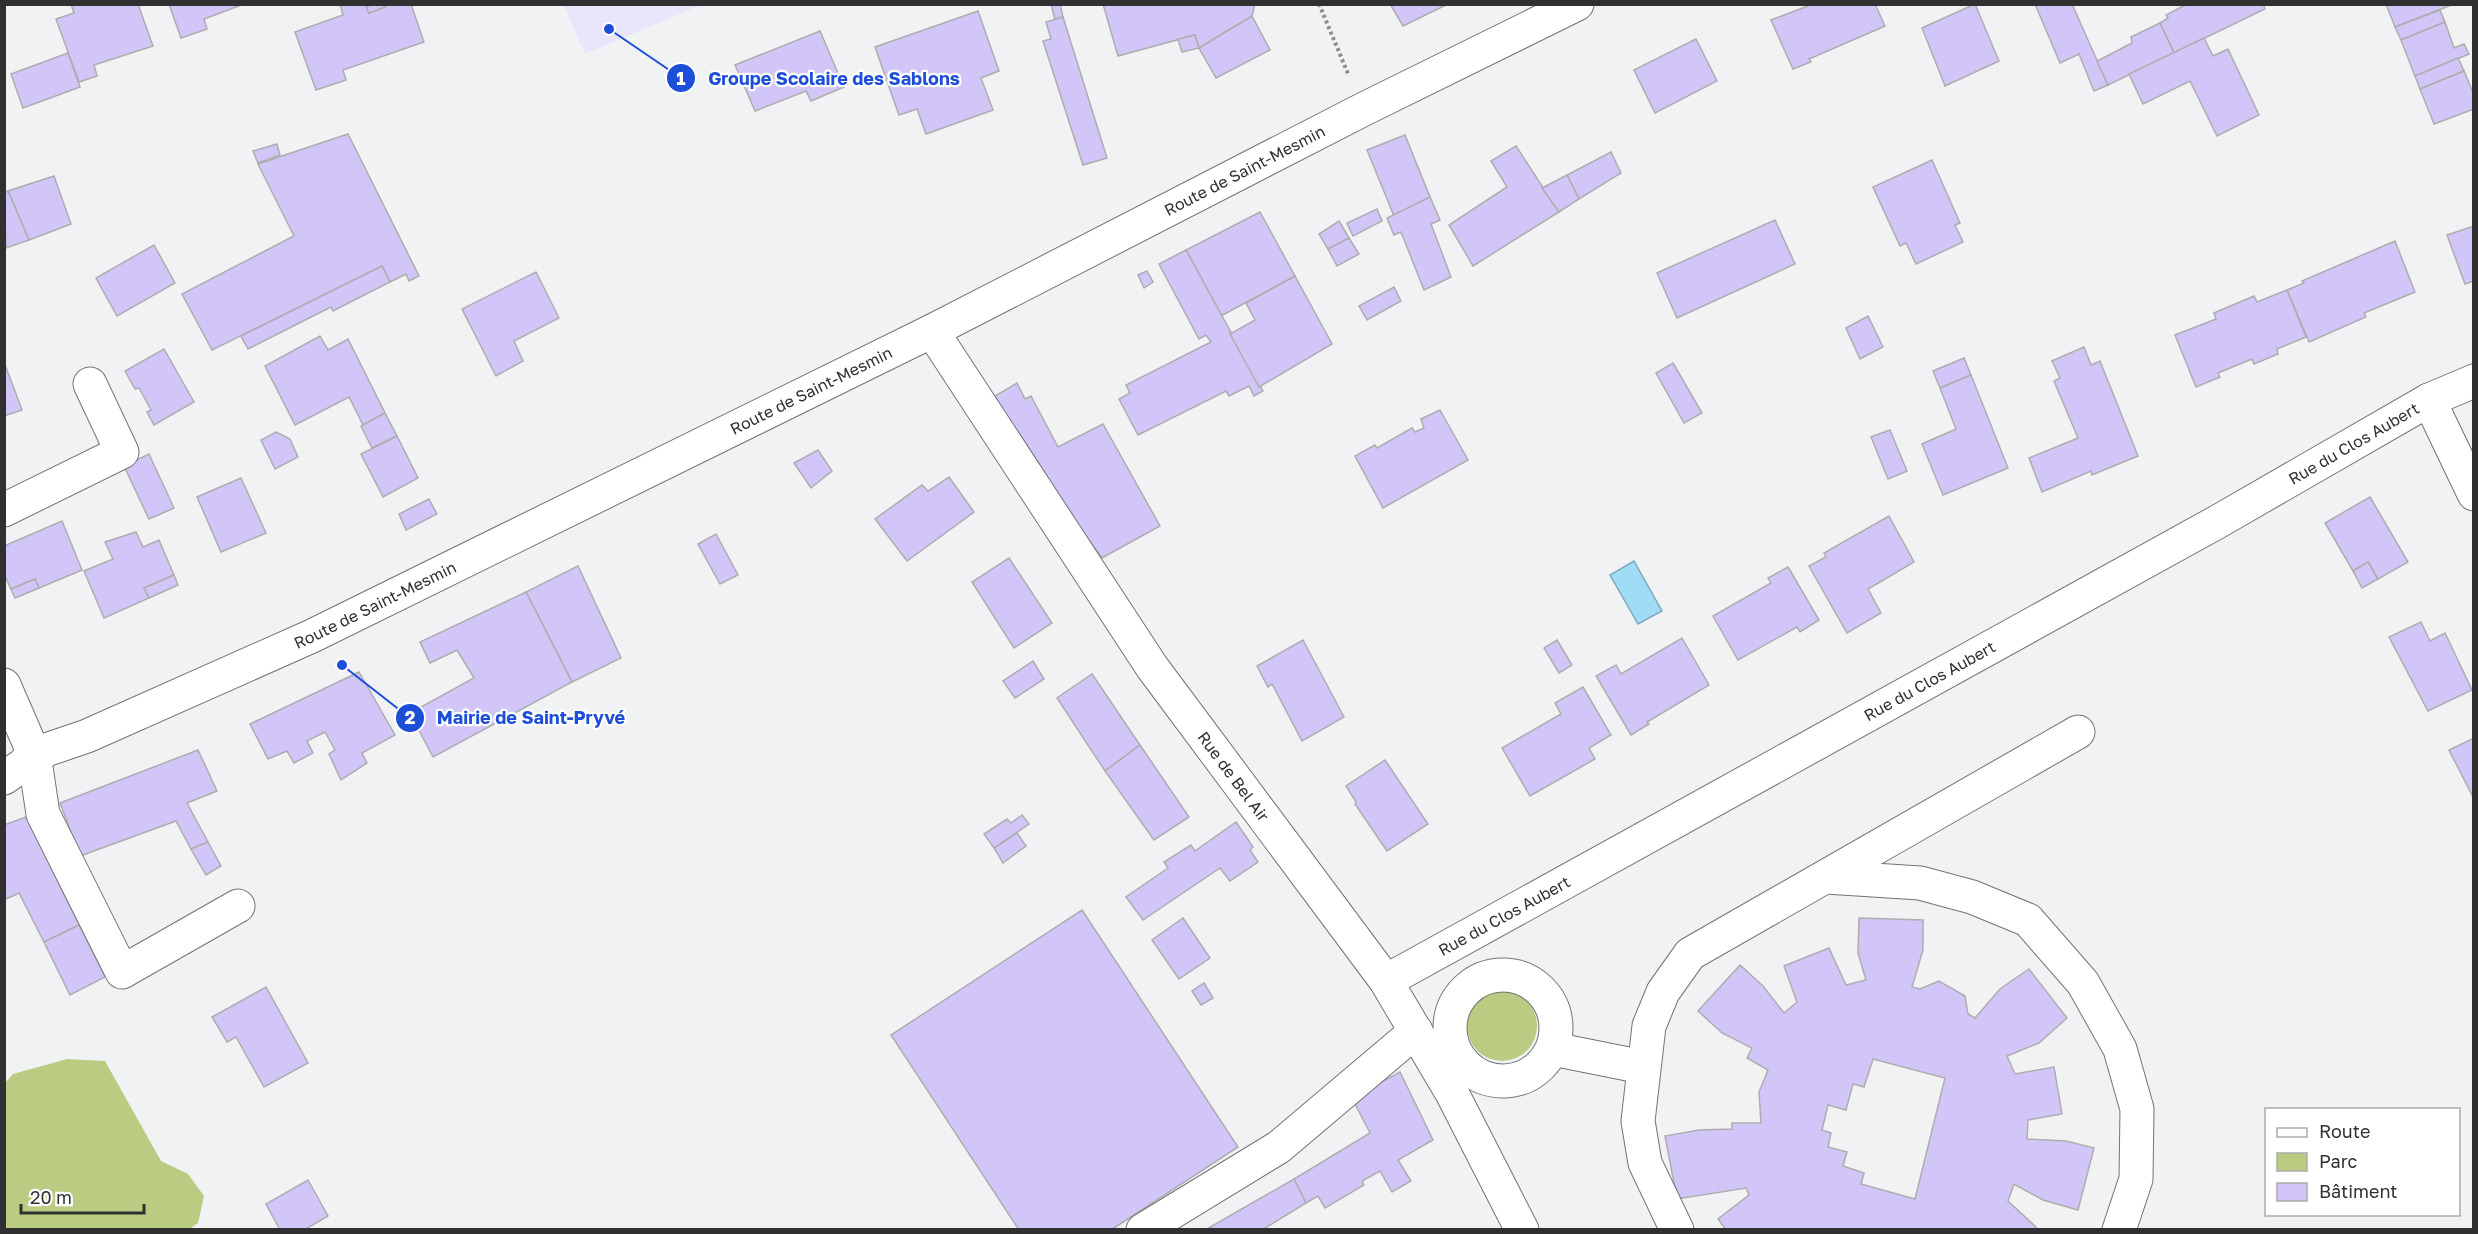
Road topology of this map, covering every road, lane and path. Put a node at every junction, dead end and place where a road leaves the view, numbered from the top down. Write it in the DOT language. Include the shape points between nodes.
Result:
graph roads {
  1 [pos="1319,4"];
  2 [pos="1577,4"];
  3 [pos="1350,80"];
  4 [pos="932,331"];
  5 [pos="2474,381"];
  6 [pos="90,384"];
  7 [pos="2428,400"];
  8 [pos="2474,494"];
  9 [pos="4,510"];
  10 [pos="4,685"];
  11 [pos="2078,732"];
  12 [pos="19,751"];
  13 [pos="4,778"];
  14 [pos="1826,877"];
  15 [pos="238,906"];
  16 [pos="1455,942"];
  17 [pos="1480,980"];
  18 [pos="1386,981"];
  19 [pos="1416,1031"];
  20 [pos="1553,1049"];
  21 [pos="1449,1064"];
  22 [pos="1643,1067"];
  23 [pos="1143,1230"];
  24 [pos="1522,1230"];
  25 [pos="1677,1230"];
  26 [pos="2119,1230"];
  1 -- 3 [label="path"];
  2 -- 4 [label="street, Route de Saint-Mesmin"];
  4 -- 12 [label="street, Route de Saint-Mesmin" via="312,636 87,736"];
  4 -- 18 [label="street, Rue de Bel Air" via="1152,667"];
  5 -- 7 [label="street, Rue du Clos Aubert"];
  6 -- 9 [label="street" via="122,452"];
  7 -- 8 [label="street"];
  7 -- 16 [label="street, Rue du Clos Aubert" via="2219,521"];
  10 -- 12 [label="street"];
  11 -- 14 [label="street"];
  12 -- 13 [label="street, Route de Saint-Mesmin" via="22,765"];
  12 -- 15 [label="street" via="43,814 122,972"];
  14 -- 22 [label="street" via="1690,954 1664,992 1649,1026"];
  14 -- 26 [label="street" via="1920,883 1972,897 2028,920 2083,983 2120,1049 2137,1109 2136,1179"];
  16 -- 17 [label="street"];
  16 -- 18 [label="street, Rue du Clos Aubert"];
  17 -- 20 [label="street" via="1498,975 1517,976 1544,994 1556,1025"];
  17 -- 21 [label="street" via="1453,1007 1449,1033 1456,1054"];
  18 -- 19 [label="street, Rue de Bel Air"];
  19 -- 21 [label="street, Rue de Bel Air"];
  19 -- 23 [label="street" via="1279,1147"];
  20 -- 21 [label="street" via="1541,1066 1526,1077 1506,1082 1487,1080"];
  20 -- 22 [label="street"];
  21 -- 24 [label="street, Rue de Bel Air"];
  22 -- 25 [label="street" via="1638,1121 1645,1163"];
}
